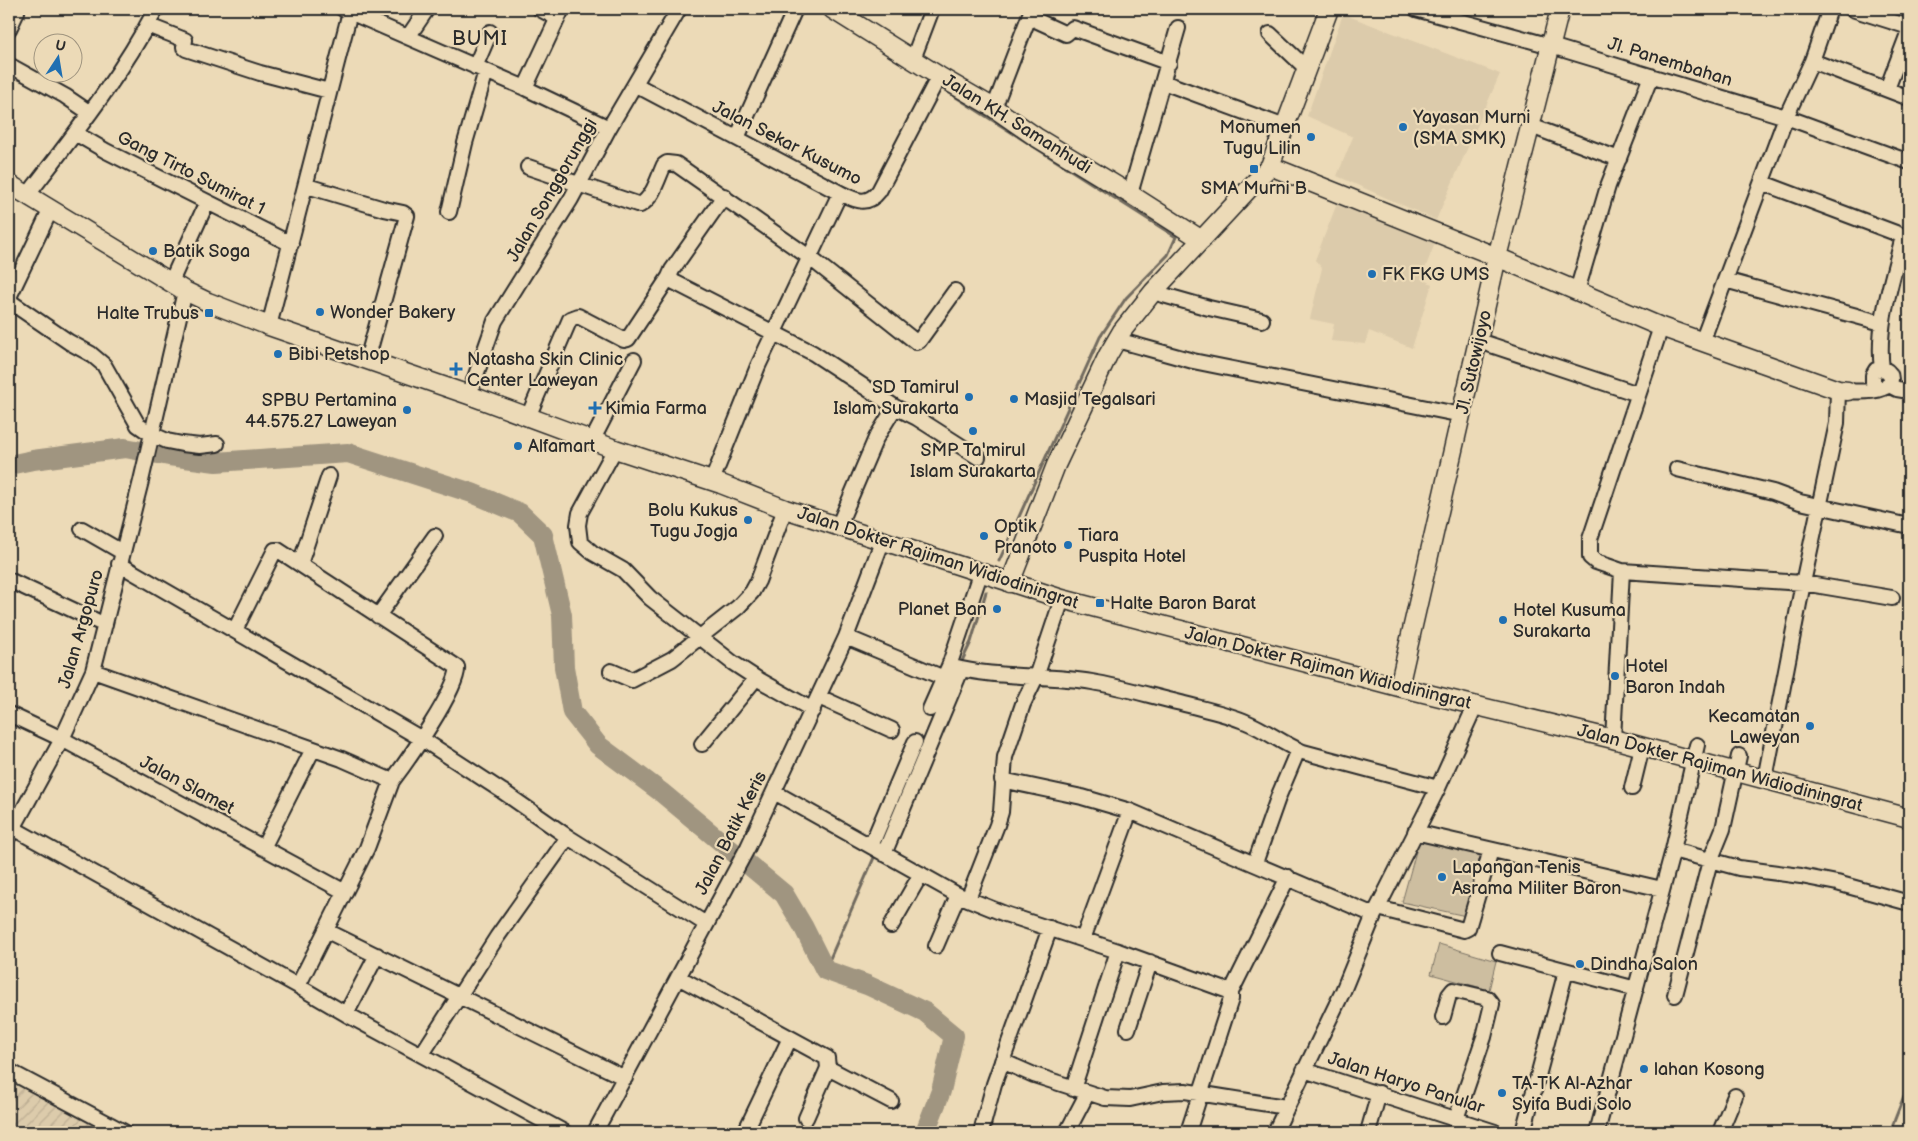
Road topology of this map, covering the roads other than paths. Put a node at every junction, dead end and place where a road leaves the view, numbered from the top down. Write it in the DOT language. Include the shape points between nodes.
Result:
graph roads {
  1 [pos="156,9"];
  2 [pos="427,9"];
  3 [pos="540,9"];
  4 [pos="679,9"];
  5 [pos="795,9"];
  6 [pos="832,9"];
  7 [pos="932,9"];
  8 [pos="1328,9"];
  9 [pos="1416,9"];
  10 [pos="1560,9"];
  11 [pos="1830,9"];
  12 [pos="1852,9"];
  13 [pos="346,10"];
  14 [pos="16,12"];
  15 [pos="1444,12"];
  16 [pos="559,13"];
  17 [pos="1031,13"];
  18 [pos="147,25"];
  19 [pos="1909,27"];
  20 [pos="1178,28"];
  21 [pos="9,29"];
  22 [pos="1909,31"];
  23 [pos="490,32"];
  24 [pos="1270,34"];
  25 [pos="408,37"];
  26 [pos="1551,46"];
  27 [pos="913,59"];
  28 [pos="1812,62"];
  29 [pos="1170,63"];
  30 [pos="9,65"];
  31 [pos="1306,68"];
  32 [pos="481,69"];
  33 [pos="1651,76"];
  34 [pos="938,78"];
  35 [pos="1163,82"];
  36 [pos="636,85"];
  37 [pos="525,88"];
  38 [pos="1887,89"];
  39 [pos="329,91"];
  40 [pos="1909,98"];
  41 [pos="994,108"];
  42 [pos="90,113"];
  43 [pos="1786,117"];
  44 [pos="1531,126"];
  45 [pos="1285,127"];
  46 [pos="610,128"];
  47 [pos="75,133"];
  48 [pos="737,138"];
  49 [pos="1619,158"];
  50 [pos="1909,162"];
  51 [pos="1270,166"];
  52 [pos="528,167"];
  53 [pos="1763,183"];
  54 [pos="9,184"];
  55 [pos="579,184"];
  56 [pos="307,186"];
  57 [pos="840,193"];
  58 [pos="1130,194"];
  59 [pos="27,196"];
  60 [pos="724,196"];
  61 [pos="207,202"];
  62 [pos="51,209"];
  63 [pos="450,212"];
  64 [pos="1906,237"];
  65 [pos="1202,240"];
  66 [pos="291,244"];
  67 [pos="809,257"];
  68 [pos="1497,257"];
  69 [pos="669,277"];
  70 [pos="1726,280"];
  71 [pos="178,286"];
  72 [pos="955,291"];
  73 [pos="1577,291"];
  74 [pos="1153,292"];
  75 [pos="9,297"];
  76 [pos="9,301"];
  77 [pos="1262,320"];
  78 [pos="1882,323"];
  79 [pos="270,326"];
  80 [pos="1661,327"];
  81 [pos="774,334"];
  82 [pos="1117,340"];
  83 [pos="1479,341"];
  84 [pos="1702,342"];
  85 [pos="367,360"];
  86 [pos="634,360"];
  87 [pos="1883,380"];
  88 [pos="1909,384"];
  89 [pos="1843,391"];
  90 [pos="1909,391"];
  91 [pos="1638,394"];
  92 [pos="469,396"];
  93 [pos="895,407"];
  94 [pos="1462,416"];
  95 [pos="528,418"];
  96 [pos="150,440"];
  97 [pos="592,441"];
  98 [pos="217,444"];
  99 [pos="615,449"];
  100 [pos="978,457"];
  101 [pos="1677,469"];
  102 [pos="329,476"];
  103 [pos="712,481"];
  104 [pos="1820,506"];
  105 [pos="785,509"];
  106 [pos="1909,526"];
  107 [pos="838,527"];
  108 [pos="82,529"];
  109 [pos="435,536"];
  110 [pos="882,542"];
  111 [pos="121,558"];
  112 [pos="300,564"];
  113 [pos="1622,570"];
  114 [pos="980,574"];
  115 [pos="9,580"];
  116 [pos="1010,583"];
  117 [pos="1803,583"];
  118 [pos="1892,598"];
  119 [pos="1062,599"];
  120 [pos="378,616"];
  121 [pos="105,625"];
  122 [pos="235,630"];
  123 [pos="700,636"];
  124 [pos="846,637"];
  125 [pos="954,670"];
  126 [pos="611,671"];
  127 [pos="93,672"];
  128 [pos="1036,677"];
  129 [pos="756,678"];
  130 [pos="1399,687"];
  131 [pos="816,703"];
  132 [pos="1475,706"];
  133 [pos="930,709"];
  134 [pos="9,714"];
  135 [pos="892,730"];
  136 [pos="62,739"];
  137 [pos="422,739"];
  138 [pos="1613,739"];
  139 [pos="915,742"];
  140 [pos="702,744"];
  141 [pos="1642,747"];
  142 [pos="313,749"];
  143 [pos="1298,750"];
  144 [pos="1696,753"];
  145 [pos="1737,764"];
  146 [pos="1765,779"];
  147 [pos="1002,780"];
  148 [pos="392,782"];
  149 [pos="1438,788"];
  150 [pos="1632,788"];
  151 [pos="774,792"];
  152 [pos="1130,811"];
  153 [pos="1909,818"];
  154 [pos="10,831"];
  155 [pos="1415,832"];
  156 [pos="568,837"];
  157 [pos="263,848"];
  158 [pos="878,850"];
  159 [pos="1491,850"];
  160 [pos="1673,850"];
  161 [pos="1710,861"];
  162 [pos="1255,863"];
  163 [pos="922,874"];
  164 [pos="1288,877"];
  165 [pos="1662,889"];
  166 [pos="345,892"];
  167 [pos="963,897"];
  168 [pos="1909,903"];
  169 [pos="1376,911"];
  170 [pos="706,924"];
  171 [pos="891,926"];
  172 [pos="1050,928"];
  173 [pos="327,931"];
  174 [pos="1083,939"];
  175 [pos="936,946"];
  176 [pos="1118,951"];
  177 [pos="1500,954"];
  178 [pos="376,955"];
  179 [pos="1150,962"];
  180 [pos="1566,971"];
  181 [pos="678,977"];
  182 [pos="298,986"];
  183 [pos="1636,989"];
  184 [pos="1231,992"];
  185 [pos="459,995"];
  186 [pos="1676,995"];
  187 [pos="346,1014"];
  188 [pos="1442,1017"];
  189 [pos="1128,1029"];
  190 [pos="790,1038"];
  191 [pos="422,1054"];
  192 [pos="1002,1062"];
  193 [pos="828,1068"];
  194 [pos="1304,1070"];
  195 [pos="9,1071"];
  196 [pos="625,1078"];
  197 [pos="1073,1089"];
  198 [pos="1379,1093"];
  199 [pos="1087,1094"];
  200 [pos="1202,1094"];
  201 [pos="1735,1096"];
  202 [pos="891,1101"];
  203 [pos="1286,1107"];
  204 [pos="806,1118"];
  205 [pos="1456,1119"];
  206 [pos="124,1132"];
  207 [pos="564,1132"];
  208 [pos="595,1132"];
  209 [pos="745,1132"];
  210 [pos="980,1132"];
  211 [pos="1067,1132"];
  212 [pos="1188,1132"];
  213 [pos="1275,1132"];
  214 [pos="1368,1132"];
  215 [pos="1495,1132"];
  216 [pos="1523,1132"];
  217 [pos="1597,1132"];
  218 [pos="1720,1132"];
  1 -- 18 [label="street"];
  2 -- 25 [label="street"];
  3 -- 16 [label="street"];
  4 -- 36 [label="street, Jalan Songgorunggi"];
  5 -- 48 [label="street"];
  6 -- 27 [label="main road, Jalan KH. Samanhudi"];
  7 -- 27 [label="street"];
  8 -- 31 [label="main road"];
  9 -- 15 [label="street, Jl. Panembahan"];
  10 -- 26 [label="main road, Jl. Sutowijoyo"];
  11 -- 28 [label="street"];
  12 -- 19 [label="street"];
  13 -- 25 [label="street"];
  13 -- 39 [label="street"];
  14 -- 21 [label="street"];
  15 -- 26 [label="street, Jl. Panembahan"];
  16 -- 37 [label="street"];
  17 -- 29 [label="street" via="1066,34 1073,28"];
  17 -- 41 [label="street"];
  18 -- 39 [label="street" via="185,40 186,49"];
  18 -- 42 [label="street"];
  20 -- 29 [label="street"];
  22 -- 38 [label="street"];
  23 -- 32 [label="street"];
  24 -- 31 [label="street"];
  25 -- 32 [label="street"];
  26 -- 33 [label="street, Jl. Panembahan"];
  26 -- 44 [label="main road, Jl. Sutowijoyo"];
  27 -- 34 [label="main road, Jalan KH. Samanhudi"];
  28 -- 38 [label="street"];
  28 -- 43 [label="street"];
  29 -- 35 [label="street"];
  30 -- 42 [label="street"];
  31 -- 45 [label="main road"];
  32 -- 37 [label="street"];
  32 -- 63 [label="street"];
  33 -- 43 [label="street, Jl. Panembahan"];
  33 -- 49 [label="street"];
  34 -- 41 [label="main road, Jalan KH. Samanhudi"];
  34 -- 57 [label="street, Jalan Sekar Kusumo" via="876,195 860,202"];
  35 -- 45 [label="street"];
  35 -- 58 [label="street"];
  36 -- 46 [label="street, Jalan Songgorunggi"];
  36 -- 48 [label="street, Jalan Sekar Kusumo"];
  37 -- 46 [label="street"];
  38 -- 40 [label="street"];
  39 -- 56 [label="street"];
  41 -- 58 [label="main road, Jalan KH. Samanhudi"];
  42 -- 47 [label="street"];
  43 -- 50 [label="street, Jl. Panembahan"];
  43 -- 53 [label="street"];
  44 -- 49 [label="street"];
  44 -- 68 [label="main road, Jl. Sutowijoyo"];
  45 -- 51 [label="main road"];
  46 -- 55 [label="street, Jalan Songgorunggi"];
  47 -- 59 [label="street"];
  47 -- 61 [label="street, Gang Tirto Sumirat 1"];
  48 -- 57 [label="street, Jalan Sekar Kusumo"];
  49 -- 73 [label="street"];
  51 -- 65 [label="main road"];
  51 -- 68 [label="main road"];
  52 -- 55 [label="street"];
  53 -- 64 [label="street"];
  53 -- 70 [label="street"];
  54 -- 59 [label="main road, Jalan Dokter Rajiman Widiodiningrat"];
  55 -- 60 [label="street" via="640,205 651,195 664,165 672,162"];
  55 -- 92 [label="street, Jalan Songgorunggi" via="495,321"];
  56 -- 66 [label="street"];
  56 -- 85 [label="street" via="407,216"];
  57 -- 67 [label="street"];
  58 -- 65 [label="main road, Jalan KH. Samanhudi"];
  59 -- 62 [label="main road, Jalan Dokter Rajiman Widiodiningrat"];
  60 -- 67 [label="street"];
  60 -- 69 [label="street"];
  61 -- 66 [label="street, Gang Tirto Sumirat 1"];
  61 -- 71 [label="street, Jalan Argopuro"];
  62 -- 71 [label="main road, Jalan Dokter Rajiman Widiodiningrat"];
  62 -- 75 [label="street"];
  64 -- 78 [label="street"];
  65 -- 74 [label="main road"];
  66 -- 79 [label="street"];
  67 -- 72 [label="street" via="916,342"];
  67 -- 81 [label="street"];
  68 -- 73 [label="main road"];
  68 -- 83 [label="main road, Jl. Sutowijoyo"];
  69 -- 81 [label="street"];
  69 -- 95 [label="street" via="626,340 578,316 570,318"];
  70 -- 78 [label="street"];
  70 -- 84 [label="street"];
  71 -- 79 [label="main road, Jalan Dokter Rajiman Widiodiningrat" via="208,302"];
  71 -- 96 [label="street, Jalan Argopuro"];
  73 -- 80 [label="main road"];
  74 -- 77 [label="street"];
  74 -- 82 [label="main road"];
  76 -- 96 [label="street" via="104,365"];
  78 -- 87 [label="street"];
  79 -- 85 [label="main road, Jalan Dokter Rajiman Widiodiningrat"];
  80 -- 84 [label="main road"];
  80 -- 91 [label="street"];
  81 -- 93 [label="street" via="814,352"];
  81 -- 103 [label="street"];
  82 -- 94 [label="street" via="1193,361"];
  82 -- 116 [label="main road" via="1056,465"];
  83 -- 91 [label="street"];
  83 -- 94 [label="main road, Jl. Sutowijoyo"];
  84 -- 89 [label="main road"];
  85 -- 92 [label="main road, Jalan Dokter Rajiman Widiodiningrat"];
  86 -- 97 [label="street"];
  87 -- 88 [label="street"];
  87 -- 89 [label="street" via="1863,393"];
  87 -- 90 [label="street" via="1897,390"];
  89 -- 104 [label="street"];
  91 -- 113 [label="street" via="1588,549 1596,562"];
  92 -- 95 [label="main road, Jalan Dokter Rajiman Widiodiningrat"];
  93 -- 100 [label="street"];
  93 -- 107 [label="street" via="876,438"];
  94 -- 130 [label="main road, Jl. Sutowijoyo"];
  95 -- 97 [label="main road, Jalan Dokter Rajiman Widiodiningrat"];
  96 -- 98 [label="street" via="200,446"];
  96 -- 111 [label="street, Jalan Argopuro"];
  97 -- 99 [label="main road, Jalan Dokter Rajiman Widiodiningrat"];
  99 -- 103 [label="main road, Jalan Dokter Rajiman Widiodiningrat"];
  99 -- 123 [label="street" via="580,513 580,542 623,570 650,598"];
  101 -- 104 [label="street"];
  102 -- 112 [label="street"];
  103 -- 105 [label="main road, Jalan Dokter Rajiman Widiodiningrat"];
  104 -- 106 [label="street"];
  104 -- 117 [label="street"];
  105 -- 107 [label="main road, Jalan Dokter Rajiman Widiodiningrat"];
  105 -- 123 [label="street" via="752,592"];
  107 -- 110 [label="main road, Jalan Dokter Rajiman Widiodiningrat"];
  108 -- 111 [label="street"];
  109 -- 120 [label="street"];
  110 -- 114 [label="main road, Jalan Dokter Rajiman Widiodiningrat"];
  110 -- 124 [label="street, Jalan Batik Keris"];
  111 -- 121 [label="street, Jalan Argopuro"];
  111 -- 122 [label="street"];
  112 -- 120 [label="street"];
  112 -- 122 [label="street" via="275,550"];
  113 -- 117 [label="street"];
  113 -- 138 [label="street"];
  114 -- 116 [label="main road, Jalan Dokter Rajiman Widiodiningrat"];
  114 -- 125 [label="street"];
  115 -- 121 [label="street"];
  116 -- 119 [label="main road, Jalan Dokter Rajiman Widiodiningrat"];
  117 -- 118 [label="street"];
  117 -- 146 [label="street"];
  119 -- 128 [label="street"];
  119 -- 130 [label="main road, Jalan Dokter Rajiman Widiodiningrat"];
  120 -- 137 [label="street" via="458,669"];
  121 -- 127 [label="street, Jalan Argopuro"];
  122 -- 137 [label="street"];
  123 -- 126 [label="street" via="672,659 632,680"];
  123 -- 129 [label="street"];
  124 -- 125 [label="street"];
  124 -- 131 [label="street, Jalan Batik Keris"];
  125 -- 128 [label="street"];
  125 -- 133 [label="street"];
  125 -- 158 [label="street"];
  127 -- 136 [label="street, Jalan Argopuro"];
  127 -- 142 [label="street"];
  128 -- 143 [label="street" via="1094,682 1230,716"];
  128 -- 147 [label="street" via="1015,726"];
  129 -- 131 [label="street"];
  129 -- 140 [label="street"];
  130 -- 132 [label="main road, Jalan Dokter Rajiman Widiodiningrat"];
  131 -- 135 [label="street"];
  131 -- 151 [label="street, Jalan Batik Keris"];
  132 -- 138 [label="main road, Jalan Dokter Rajiman Widiodiningrat"];
  132 -- 149 [label="street"];
  134 -- 136 [label="street, Jalan Slamet"];
  136 -- 154 [label="street, Jalan Argopuro"];
  136 -- 157 [label="street, Jalan Slamet"];
  137 -- 148 [label="street"];
  137 -- 156 [label="street"];
  138 -- 141 [label="main road, Jalan Dokter Rajiman Widiodiningrat"];
  139 -- 158 [label="street"];
  141 -- 144 [label="main road, Jalan Dokter Rajiman Widiodiningrat"];
  141 -- 150 [label="street"];
  142 -- 148 [label="street"];
  142 -- 157 [label="street"];
  143 -- 149 [label="street"];
  143 -- 162 [label="street"];
  144 -- 145 [label="main road, Jalan Dokter Rajiman Widiodiningrat"];
  144 -- 160 [label="street"];
  145 -- 146 [label="main road, Jalan Dokter Rajiman Widiodiningrat"];
  145 -- 161 [label="street" via="1723,830"];
  146 -- 153 [label="main road, Jalan Dokter Rajiman Widiodiningrat"];
  147 -- 152 [label="street"];
  147 -- 167 [label="street" via="1001,812 997,825"];
  148 -- 166 [label="street" via="367,848"];
  149 -- 155 [label="street"];
  151 -- 158 [label="street"];
  151 -- 170 [label="street, Jalan Batik Keris"];
  152 -- 162 [label="street"];
  152 -- 174 [label="street"];
  154 -- 182 [label="street"];
  155 -- 159 [label="street"];
  155 -- 169 [label="street"];
  156 -- 170 [label="street"];
  156 -- 185 [label="street"];
  157 -- 166 [label="street, Jalan Slamet"];
  158 -- 163 [label="street"];
  159 -- 165 [label="street"];
  159 -- 169 [label="street" via="1466,930"];
  160 -- 161 [label="street"];
  160 -- 165 [label="street"];
  161 -- 168 [label="street" via="1837,883"];
  161 -- 186 [label="street"];
  162 -- 164 [label="street"];
  163 -- 167 [label="street"];
  163 -- 171 [label="street"];
  164 -- 169 [label="street"];
  164 -- 184 [label="street"];
  165 -- 183 [label="street"];
  166 -- 173 [label="street"];
  167 -- 172 [label="street"];
  167 -- 175 [label="street"];
  169 -- 194 [label="street" via="1343,991"];
  170 -- 181 [label="street, Jalan Batik Keris"];
  172 -- 174 [label="street"];
  172 -- 192 [label="street"];
  173 -- 178 [label="street"];
  173 -- 182 [label="street"];
  174 -- 176 [label="street"];
  176 -- 179 [label="street"];
  176 -- 197 [label="street"];
  177 -- 180 [label="street"];
  178 -- 185 [label="street"];
  178 -- 187 [label="street"];
  179 -- 184 [label="street"];
  179 -- 189 [label="street"];
  180 -- 183 [label="street"];
  180 -- 216 [label="street"];
  181 -- 190 [label="street"];
  181 -- 196 [label="street, Jalan Batik Keris"];
  182 -- 187 [label="street"];
  183 -- 217 [label="street"];
  184 -- 200 [label="street"];
  185 -- 191 [label="street"];
  185 -- 196 [label="street"];
  187 -- 191 [label="street"];
  188 -- 205 [label="street" via="1453,990 1487,998 1492,1004"];
  190 -- 193 [label="street" via="825,1056"];
  190 -- 209 [label="street"];
  191 -- 207 [label="street"];
  192 -- 197 [label="street"];
  192 -- 210 [label="street"];
  193 -- 202 [label="street"];
  193 -- 204 [label="street"];
  194 -- 198 [label="street, Jalan Haryo Panular"];
  194 -- 203 [label="street"];
  195 -- 206 [label="street"];
  196 -- 208 [label="street, Jalan Batik Keris"];
  197 -- 199 [label="street"];
  198 -- 205 [label="street, Jalan Haryo Panular"];
  198 -- 214 [label="street"];
  199 -- 200 [label="street" via="1120,1100 1173,1090"];
  199 -- 211 [label="street"];
  200 -- 203 [label="street"];
  200 -- 212 [label="street"];
  201 -- 218 [label="street"];
  203 -- 213 [label="street"];
  205 -- 215 [label="street, Jalan Haryo Panular"];
}
